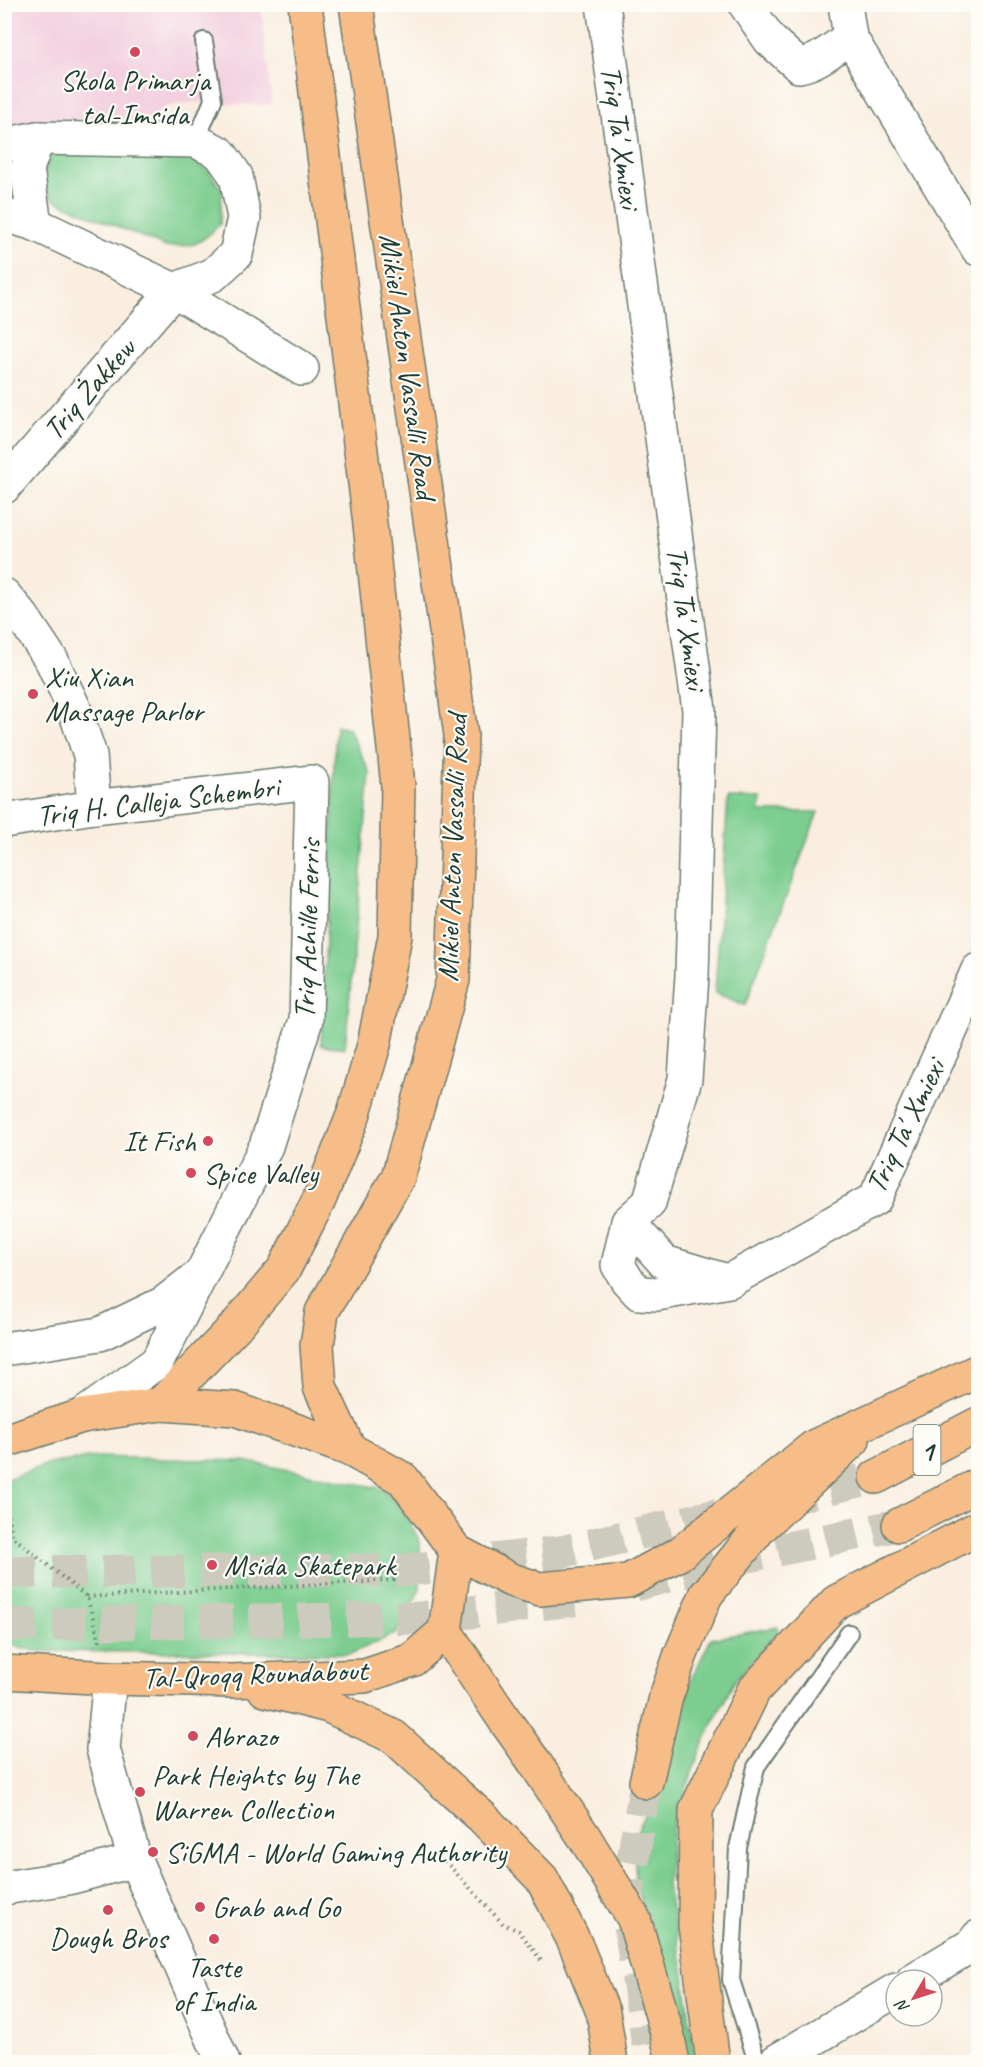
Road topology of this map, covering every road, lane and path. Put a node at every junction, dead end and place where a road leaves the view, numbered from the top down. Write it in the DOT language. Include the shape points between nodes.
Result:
graph roads {
  1 [pos="305,4"];
  2 [pos="356,4"];
  3 [pos="603,4"];
  4 [pos="745,4"];
  5 [pos="845,4"];
  6 [pos="850,37"];
  7 [pos="204,41"];
  8 [pos="38,138"];
  9 [pos="196,141"];
  10 [pos="4,145"];
  11 [pos="4,214"];
  12 [pos="36,224"];
  13 [pos="978,249"];
  14 [pos="174,290"];
  15 [pos="302,369"];
  16 [pos="4,487"];
  17 [pos="4,595"];
  18 [pos="312,782"];
  19 [pos="94,807"];
  20 [pos="4,820"];
  21 [pos="978,970"];
  22 [pos="204,1272"];
  23 [pos="4,1349"];
  24 [pos="978,1371"];
  25 [pos="161,1404"];
  26 [pos="82,1416"];
  27 [pos="876,1419"];
  28 [pos="978,1424"];
  29 [pos="4,1441"];
  30 [pos="349,1449"];
  31 [pos="876,1477"];
  32 [pos="978,1485"];
  33 [pos="4,1504"];
  34 [pos="899,1525"];
  35 [pos="978,1528"];
  36 [pos="456,1551"];
  37 [pos="392,1560"];
  38 [pos="87,1597"];
  39 [pos="445,1631"];
  40 [pos="849,1634"];
  41 [pos="106,1665"];
  42 [pos="4,1671"];
  43 [pos="231,1681"];
  44 [pos="646,1782"];
  45 [pos="135,1860"];
  46 [pos="445,1860"];
  47 [pos="4,1888"];
  48 [pos="978,1937"];
  49 [pos="548,1968"];
  50 [pos="933,1968"];
  51 [pos="884,1997"];
  52 [pos="657,2056"];
  53 [pos="223,2062"];
  54 [pos="611,2062"];
  55 [pos="713,2062"];
  56 [pos="757,2062"];
  57 [pos="775,2062"];
  1 -- 25 [label="highway, Mikiel Anton Vassalli Road" via="369,515 398,786 395,936 374,1045 353,1116 319,1200 284,1269"];
  2 -- 30 [label="highway, Mikiel Anton Vassalli Road" via="462,735 453,980 398,1177 322,1312 317,1345 320,1388"];
  3 -- 21 [label="street, Triq Ta' Xmiexi" via="699,710 692,976 685,1079 649,1203 628,1222 618,1265 627,1280 639,1293 657,1294 729,1281 875,1199"];
  4 -- 6 [label="street" via="770,40 800,66"];
  5 -- 6 [label="street"];
  6 -- 13 [label="street"];
  7 -- 9 [label="lane" via="213,100"];
  8 -- 9 [label="street"];
  8 -- 10 [label="street"];
  8 -- 12 [label="street" via="27,169"];
  9 -- 14 [label="street" via="220,153 236,176 244,218 236,254 213,275"];
  11 -- 12 [label="street"];
  12 -- 14 [label="street"];
  14 -- 15 [label="street"];
  14 -- 16 [label="street, Triq Żakkew"];
  17 -- 19 [label="street" via="52,661 74,708 90,755"];
  18 -- 19 [label="street, Triq H. Calleja Schembri"];
  18 -- 22 [label="street, Triq Achille Ferris" via="306,1020 266,1146"];
  19 -- 20 [label="street, Triq H. Calleja Schembri"];
  22 -- 23 [label="street, Triq Achille Ferris" via="164,1303 100,1334"];
  22 -- 26 [label="street, Triq Achille Ferris" via="157,1362"];
  24 -- 27 [label="highway"];
  25 -- 26 [label="highway"];
  25 -- 30 [label="highway" via="235,1409"];
  26 -- 29 [label="highway"];
  27 -- 36 [label="highway" via="815,1446 679,1554 628,1581 540,1589 511,1580"];
  27 -- 44 [label="highway, bridge" via="760,1528 706,1595 666,1697"];
  28 -- 31 [label="highway, 1"];
  30 -- 36 [label="highway" via="404,1479"];
  32 -- 34 [label="highway, 1"];
  33 -- 38 [label="path" via="13,1537"];
  35 -- 55 [label="highway" via="836,1602 754,1690 696,1810 695,1925"];
  36 -- 39 [label="highway"];
  37 -- 38 [label="path" via="394,1580"];
  38 -- 41 [label="path"];
  39 -- 43 [label="highway, Tal-Qroqq Roundabout" via="412,1660 365,1676"];
  39 -- 52 [label="highway, bridge" via="585,1838 634,1919 667,2033"];
  40 -- 56 [label="lane" via="756,1767 738,1848 732,1980"];
  41 -- 42 [label="highway, Tal-Qroqq Roundabout"];
  41 -- 43 [label="highway, Tal-Qroqq Roundabout"];
  41 -- 45 [label="street" via="103,1749"];
  43 -- 54 [label="highway, bridge" via="329,1706 394,1737 483,1818 542,1879 574,1941 603,2012"];
  45 -- 47 [label="street" via="68,1878"];
  45 -- 53 [label="street"];
  46 -- 49 [label="path" via="503,1924 519,1932"];
  48 -- 50 [label="street" via="972,1945"];
  51 -- 57 [label="street"];
}
